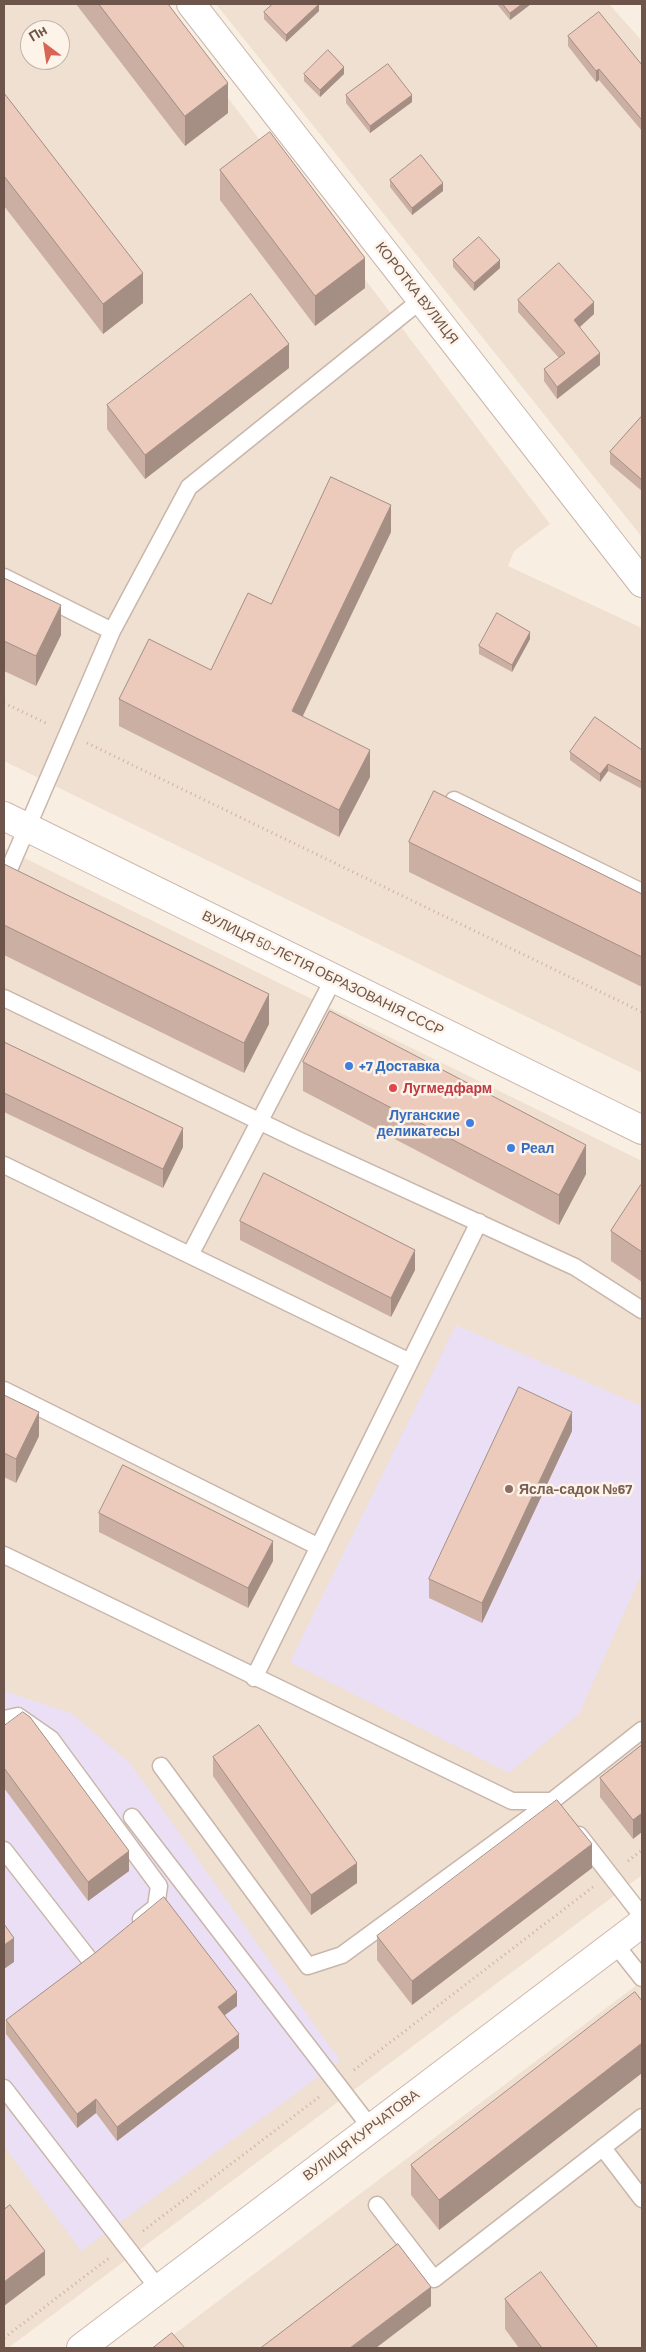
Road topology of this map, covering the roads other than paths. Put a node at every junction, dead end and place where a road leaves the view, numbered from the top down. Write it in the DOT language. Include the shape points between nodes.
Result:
graph roads {
  1 [pos="191,4"];
  2 [pos="422,300"];
  3 [pos="4,577"];
  4 [pos="642,583"];
  5 [pos="112,631"];
  6 [pos="454,800"];
  7 [pos="16,822"];
  8 [pos="4,881"];
  9 [pos="642,892"];
  10 [pos="334,978"];
  11 [pos="4,998"];
  12 [pos="259,1121"];
  13 [pos="642,1130"];
  14 [pos="4,1165"];
  15 [pos="480,1222"];
  16 [pos="190,1255"];
  17 [pos="642,1310"];
  18 [pos="410,1362"];
  19 [pos="4,1390"];
  20 [pos="319,1546"];
  21 [pos="4,1555"];
  22 [pos="254,1678"];
  23 [pos="4,1719"];
  24 [pos="642,1730"];
  25 [pos="162,1766"];
  26 [pos="552,1800"];
  27 [pos="132,1816"];
  28 [pos="4,1850"];
  29 [pos="642,1916"];
  30 [pos="642,1923"];
  31 [pos="126,1930"];
  32 [pos="615,1944"];
  33 [pos="104,1947"];
  34 [pos="89,1959"];
  35 [pos="73,1970"];
  36 [pos="642,1978"];
  37 [pos="4,2088"];
  38 [pos="642,2117"];
  39 [pos="371,2128"];
  40 [pos="603,2148"];
  41 [pos="642,2200"];
  42 [pos="376,2206"];
  43 [pos="158,2288"];
  44 [pos="81,2348"];
  1 -- 2 [label="street, КОРОТКА ВУЛИЦЯ"];
  2 -- 4 [label="street, КОРОТКА ВУЛИЦЯ"];
  2 -- 5 [label="lane" via="190,487"];
  3 -- 5 [label="lane"];
  5 -- 7 [label="lane" via="68,734"];
  6 -- 9 [label="lane"];
  7 -- 8 [label="lane"];
  7 -- 10 [label="street, ВУЛИЦЯ 50-ЛЄТІЯ ОБРАЗОВАНІЯ СССР"];
  10 -- 12 [label="lane"];
  10 -- 13 [label="street, ВУЛИЦЯ 50-ЛЄТІЯ ОБРАЗОВАНІЯ СССР"];
  11 -- 12 [label="lane"];
  12 -- 15 [label="lane"];
  12 -- 16 [label="lane"];
  14 -- 16 [label="lane"];
  15 -- 17 [label="lane" via="575,1267"];
  15 -- 18 [label="lane"];
  16 -- 18 [label="lane"];
  18 -- 20 [label="lane"];
  19 -- 20 [label="lane"];
  20 -- 22 [label="lane"];
  21 -- 22 [label="lane"];
  22 -- 26 [label="lane" via="512,1801"];
  23 -- 31 [label="lane" via="18,1716 51,1739 159,1886 156,1907"];
  24 -- 26 [label="lane"];
  25 -- 26 [label="lane" via="308,1966 342,1955"];
  26 -- 29 [label="lane"];
  27 -- 39 [label="lane"];
  28 -- 34 [label="lane"];
  30 -- 32 [label="street, ВУЛИЦЯ КУРЧАТОВА"];
  32 -- 36 [label="lane"];
  32 -- 39 [label="street, ВУЛИЦЯ КУРЧАТОВА"];
  33 -- 34 [label="lane"];
  34 -- 35 [label="lane"];
  37 -- 43 [label="lane"];
  38 -- 40 [label="lane"];
  39 -- 43 [label="street, ВУЛИЦЯ КУРЧАТОВА"];
  40 -- 41 [label="lane"];
  40 -- 42 [label="lane" via="434,2278"];
  43 -- 44 [label="street, ВУЛИЦЯ КУРЧАТОВА"];
}
